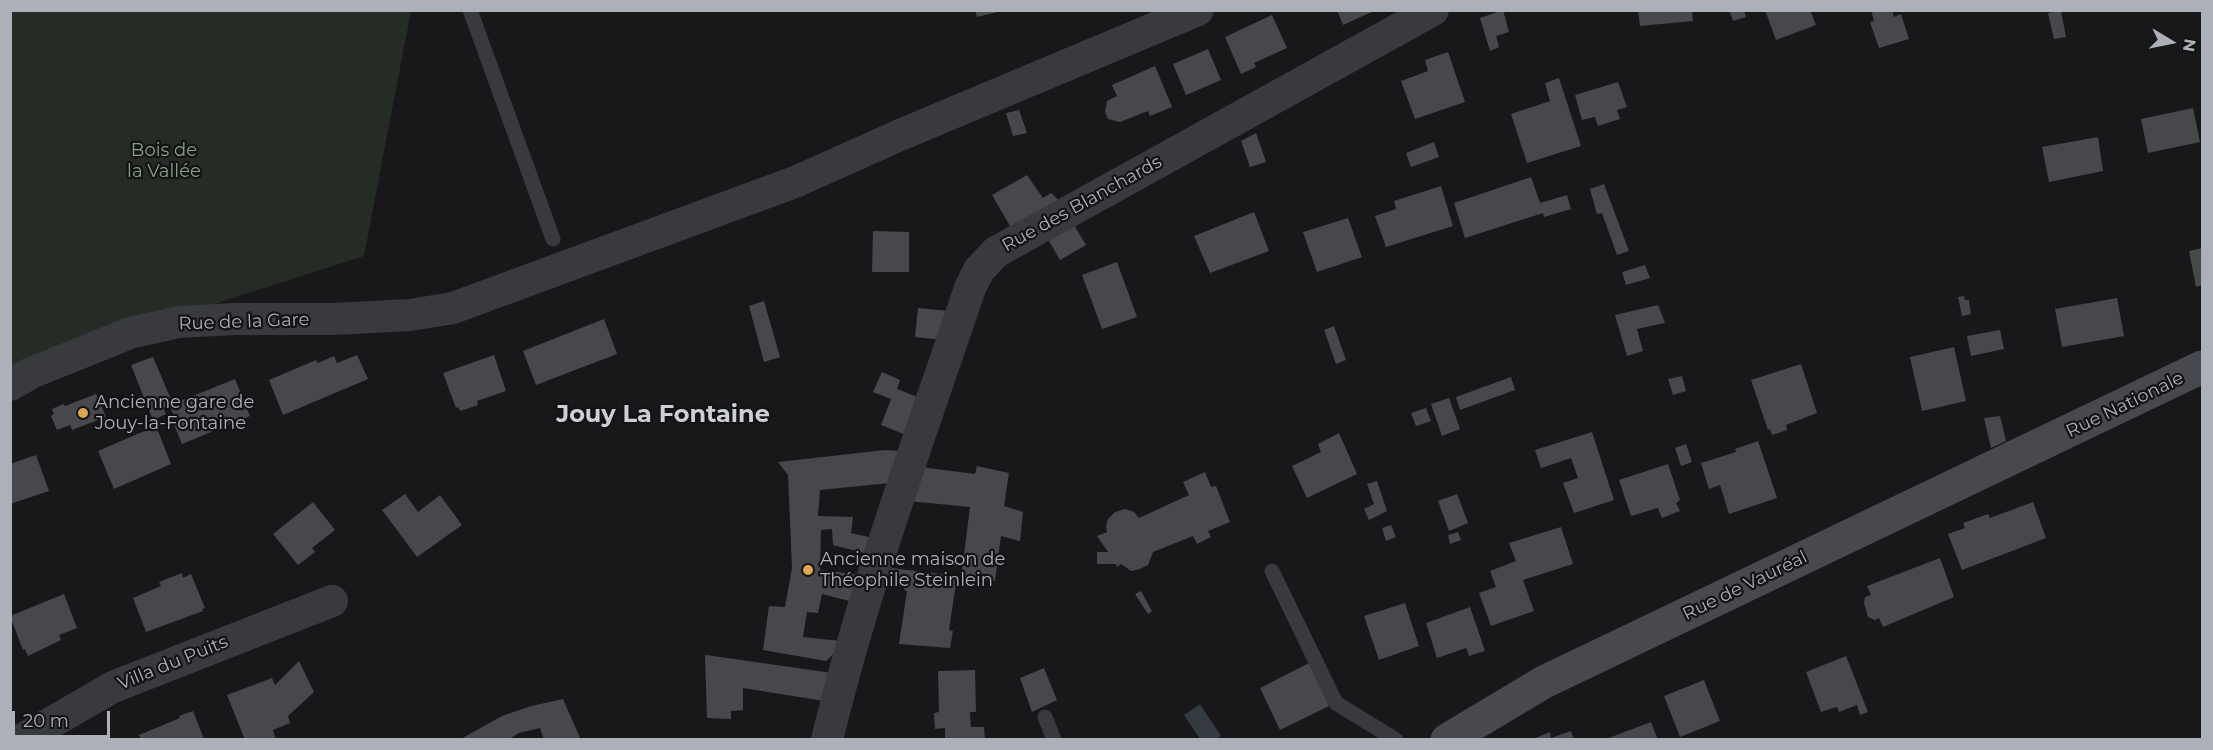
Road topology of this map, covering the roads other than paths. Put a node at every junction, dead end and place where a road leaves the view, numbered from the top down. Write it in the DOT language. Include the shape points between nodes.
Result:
graph roads {
  1 [pos="470,10"];
  2 [pos="1198,10"];
  3 [pos="1433,10"];
  4 [pos="554,239"];
  5 [pos="2202,368"];
  6 [pos="10,385"];
  7 [pos="2048,442"];
  8 [pos="1272,571"];
  9 [pos="332,601"];
  10 [pos="1046,717"];
  11 [pos="21,740"];
  12 [pos="827,740"];
  13 [pos="1054,740"];
  14 [pos="1396,740"];
  15 [pos="1447,740"];
  1 -- 4 [label="lane"];
  2 -- 6 [label="street, Rue de la Gare" via="795,182 453,308 410,315 334,319 179,322 130,333"];
  3 -- 12 [label="street, Rue des Blanchards" via="996,252 979,270 872,581"];
  5 -- 7 [label="street, Rue Nationale"];
  7 -- 15 [label="street, Rue de Vauréal" via="1544,682"];
  8 -- 14 [label="lane" via="1336,703"];
  9 -- 11 [label="street, Villa du Puits" via="113,687"];
  10 -- 13 [label="lane"];
}
